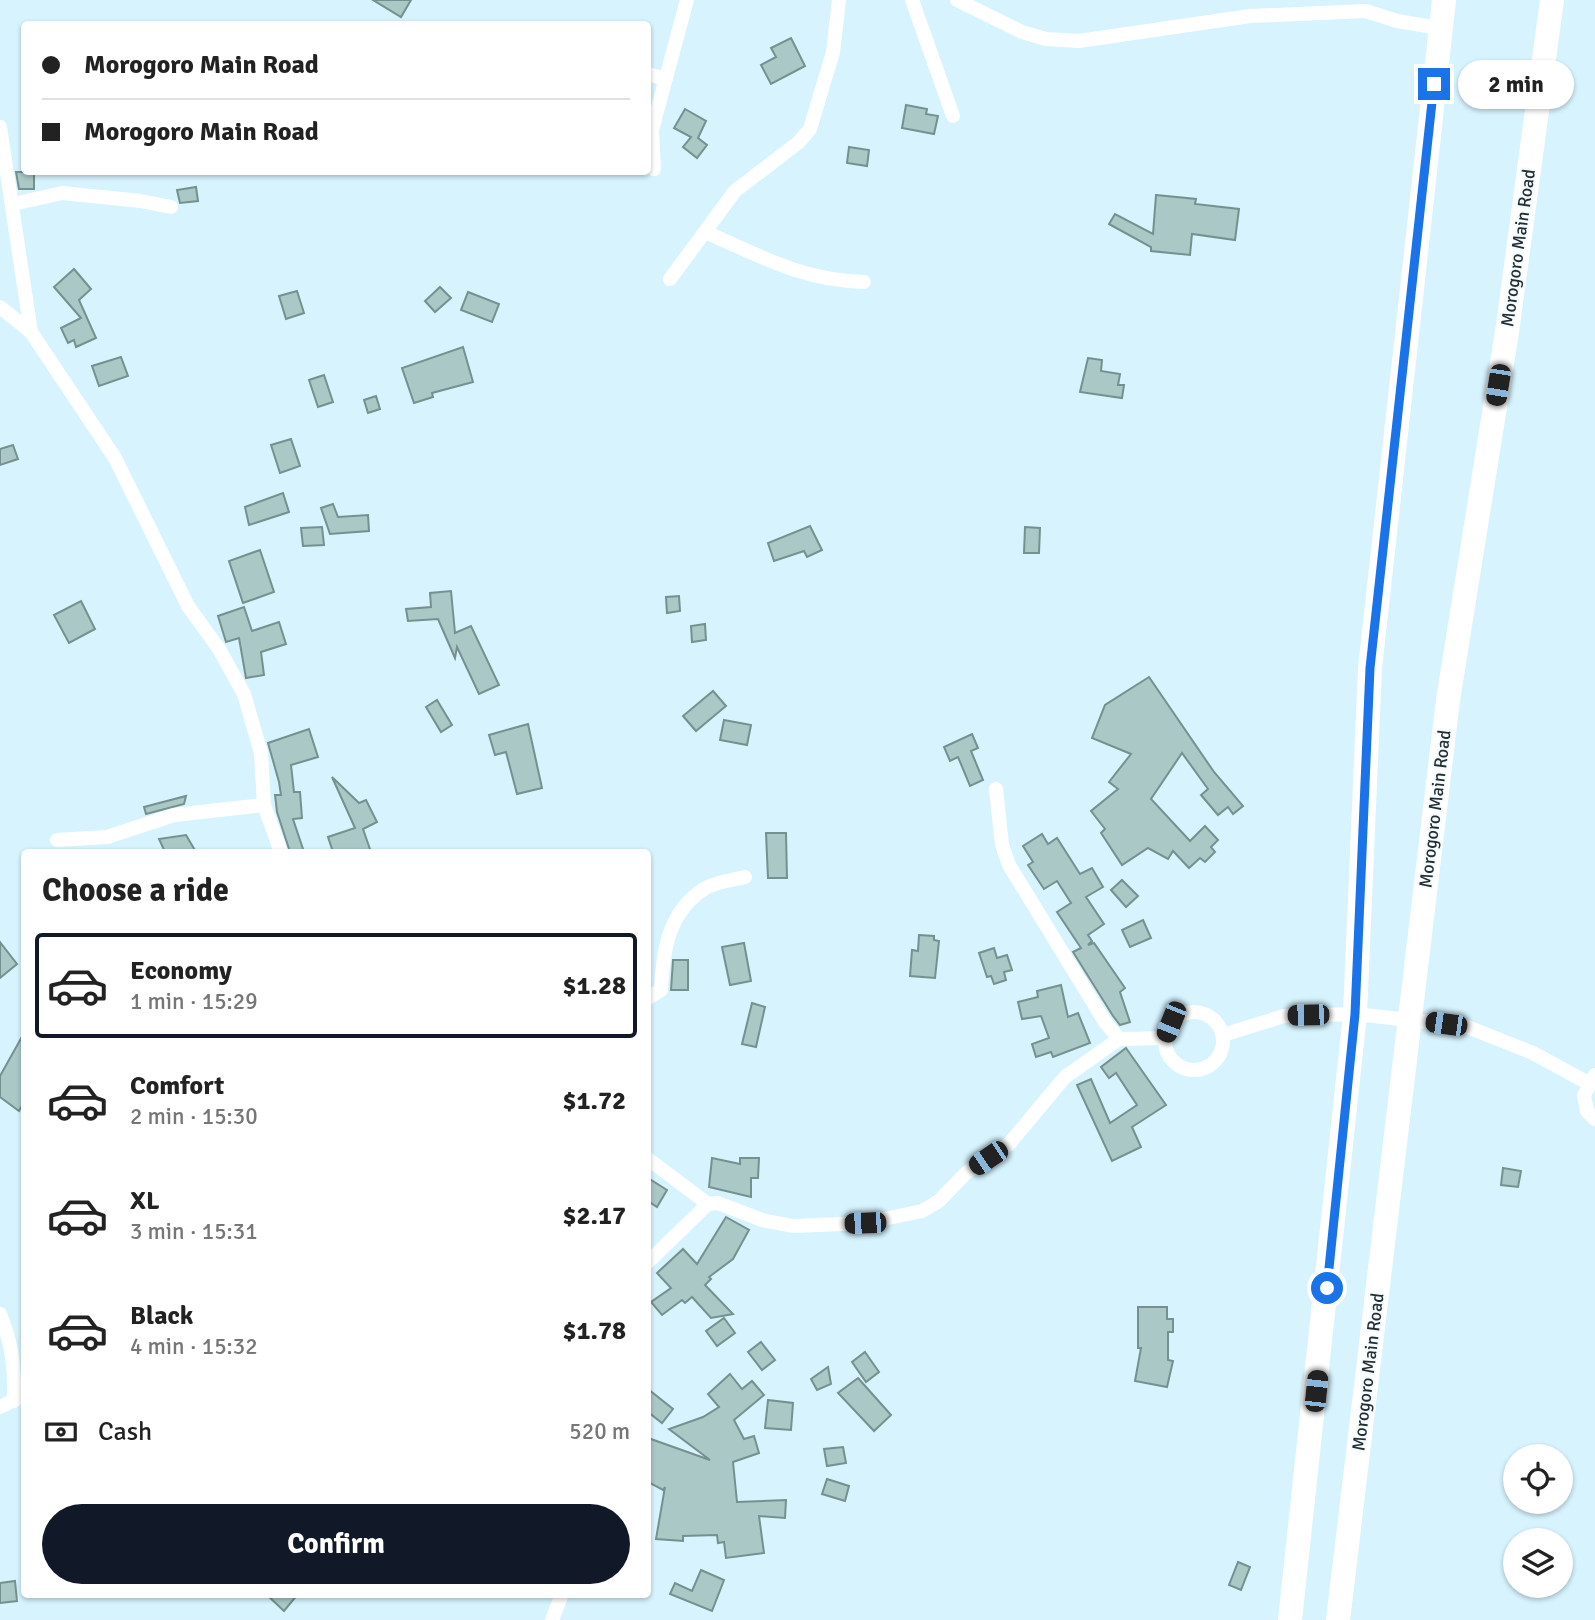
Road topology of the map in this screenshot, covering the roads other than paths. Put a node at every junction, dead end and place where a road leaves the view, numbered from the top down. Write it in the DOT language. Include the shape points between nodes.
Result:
graph roads {
  1 [pos="687,0"];
  2 [pos="839,0"];
  3 [pos="912,0"];
  4 [pos="957,0"];
  5 [pos="1444,0"];
  6 [pos="1552,0"];
  7 [pos="1440,28"];
  8 [pos="651,75"];
  9 [pos="665,79"];
  10 [pos="954,116"];
  11 [pos="0,127"];
  12 [pos="654,169"];
  13 [pos="13,204"];
  14 [pos="170,208"];
  15 [pos="705,232"];
  16 [pos="670,279"];
  17 [pos="864,282"];
  18 [pos="0,307"];
  19 [pos="31,332"];
  20 [pos="996,789"];
  21 [pos="264,805"];
  22 [pos="57,841"];
  23 [pos="280,849"];
  24 [pos="745,877"];
  25 [pos="651,996"];
  26 [pos="1355,1014"];
  27 [pos="1409,1019"];
  28 [pos="1223,1035"];
  29 [pos="1165,1038"];
  30 [pos="1119,1039"];
  31 [pos="1592,1079"];
  32 [pos="1595,1119"];
  33 [pos="651,1160"];
  34 [pos="708,1204"];
  35 [pos="651,1259"];
  36 [pos="0,1314"];
  37 [pos="19,1398"];
  38 [pos="0,1407"];
  39 [pos="560,1598"];
  40 [pos="552,1620"];
  41 [pos="1290,1620"];
  42 [pos="1338,1620"];
  1 -- 9 [label="street"];
  2 -- 15 [label="street" via="833,52 810,129 735,191"];
  3 -- 10 [label="street"];
  4 -- 7 [label="street" via="1023,32 1079,41 1250,16 1366,11"];
  5 -- 7 [label="highway"];
  6 -- 27 [label="highway, Morogoro Main Road" via="1507,332 1448,701"];
  7 -- 26 [label="highway" via="1370,668"];
  8 -- 9 [label="street"];
  9 -- 12 [label="street" via="652,130"];
  11 -- 13 [label="street"];
  13 -- 14 [label="street" via="62,193"];
  13 -- 19 [label="street"];
  15 -- 16 [label="street"];
  15 -- 17 [label="street" via="782,268 842,282"];
  18 -- 19 [label="street"];
  19 -- 21 [label="street" via="115,458 188,606 244,694 261,753"];
  20 -- 30 [label="street" via="1002,845 1009,865"];
  21 -- 22 [label="street" via="174,816 107,837"];
  21 -- 23 [label="street"];
  24 -- 25 [label="street" via="704,888 674,918 663,957 662,990"];
  26 -- 27 [label="street"];
  26 -- 28 [label="street" via="1284,1016"];
  26 -- 41 [label="highway"];
  27 -- 31 [label="street" via="1465,1026"];
  27 -- 42 [label="highway, Morogoro Main Road"];
  28 -- 29 [label="street" via="1216,1020 1201,1012 1185,1012 1171,1022"];
  28 -- 29 [label="street" via="1218,1059 1196,1070 1173,1061"];
  29 -- 30 [label="street"];
  30 -- 34 [label="street" via="1065,1077 1009,1144 922,1211 865,1223 793,1226"];
  31 -- 32 [label="street" via="1584,1095 1587,1111"];
  33 -- 34 [label="street"];
  34 -- 35 [label="street"];
  36 -- 37 [label="street" via="10,1339"];
  37 -- 38 [label="street"];
  39 -- 40 [label="street"];
}
